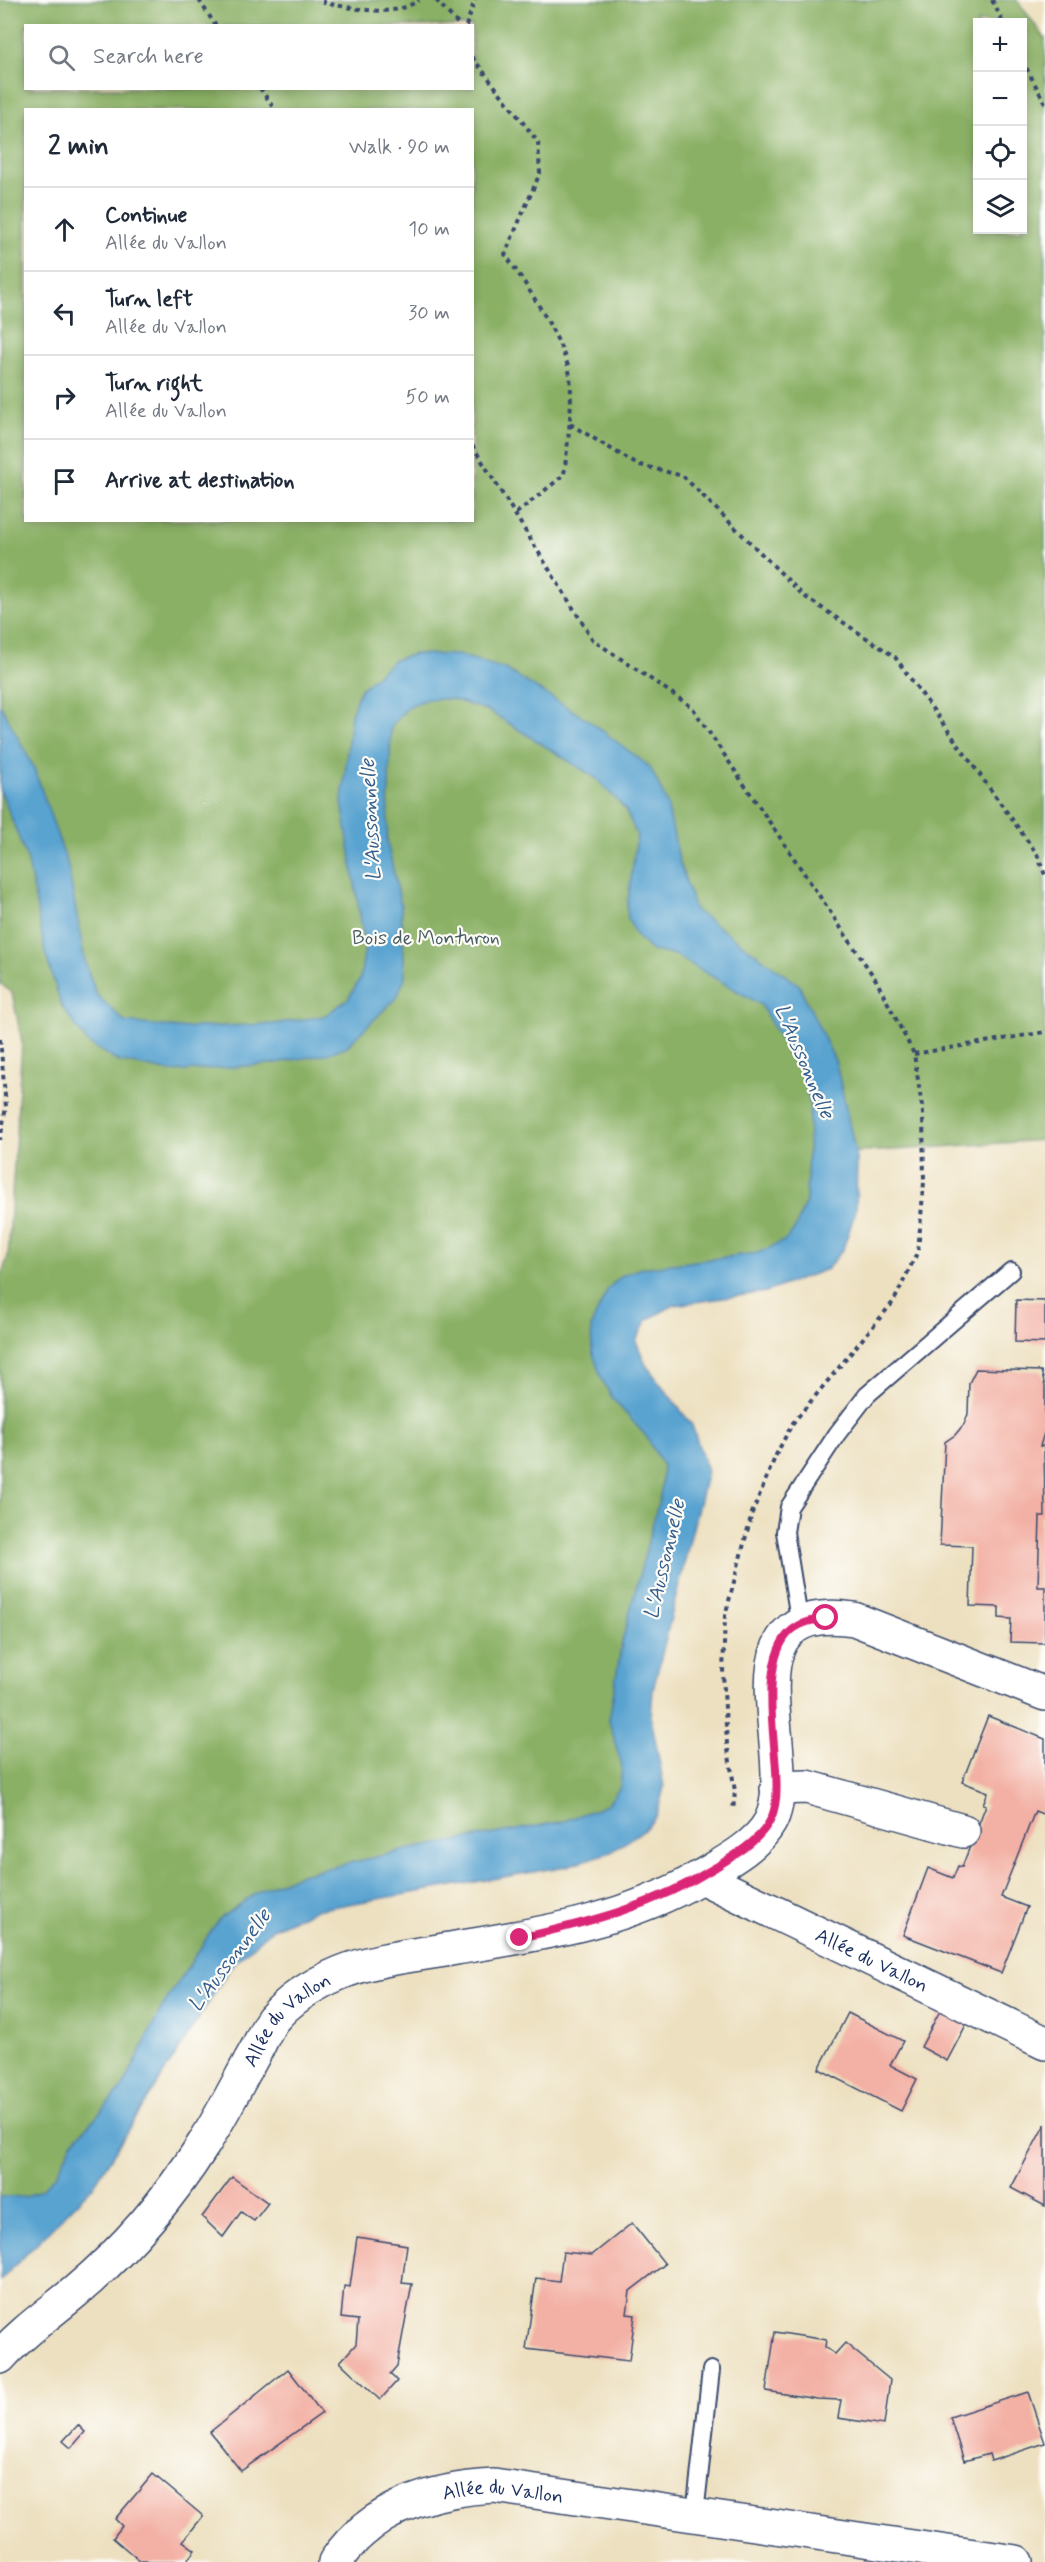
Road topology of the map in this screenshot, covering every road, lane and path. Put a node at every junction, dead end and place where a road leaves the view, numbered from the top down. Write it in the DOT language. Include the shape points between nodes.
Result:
graph roads {
  1 [pos="199,0"];
  2 [pos="324,0"];
  3 [pos="419,0"];
  4 [pos="436,0"];
  5 [pos="475,0"];
  6 [pos="992,0"];
  7 [pos="1002,18"];
  8 [pos="215,24"];
  9 [pos="458,24"];
  10 [pos="467,24"];
  11 [pos="474,60"];
  12 [pos="1027,68"];
  13 [pos="261,90"];
  14 [pos="1045,103"];
  15 [pos="274,108"];
  16 [pos="570,424"];
  17 [pos="474,448"];
  18 [pos="514,515"];
  19 [pos="1045,875"];
  20 [pos="1045,1032"];
  21 [pos="0,1040"];
  22 [pos="914,1054"];
  23 [pos="0,1140"];
  24 [pos="1011,1271"];
  25 [pos="807,1623"];
  26 [pos="1045,1694"];
  27 [pos="777,1788"];
  28 [pos="963,1831"];
  29 [pos="729,1859"];
  30 [pos="701,1877"];
  31 [pos="1045,2043"];
  32 [pos="0,2356"];
  33 [pos="711,2370"];
  34 [pos="695,2514"];
  35 [pos="951,2558"];
  36 [pos="335,2562"];
  37 [pos="1016,2562"];
  1 -- 8 [label="path"];
  2 -- 3 [label="path" via="374,11 404,8"];
  4 -- 9 [label="path"];
  5 -- 10 [label="path"];
  6 -- 7 [label="path"];
  11 -- 16 [label="path" via="538,142 540,173 505,254 529,289 568,365"];
  12 -- 14 [label="path"];
  13 -- 15 [label="path"];
  16 -- 18 [label="path" via="564,475"];
  16 -- 19 [label="path" via="636,464 683,476 804,596 895,657 1037,854"];
  17 -- 18 [label="path"];
  18 -- 22 [label="path" via="593,640 692,707 876,980"];
  20 -- 22 [label="path"];
  21 -- 23 [label="path" via="6,1107"];
  22 -- 29 [label="path" via="923,1124 924,1182 918,1251 894,1301 792,1424 752,1513 725,1616 727,1744 735,1791"];
  24 -- 25 [label="lane" via="867,1395 789,1507 785,1532"];
  25 -- 26 [label="street" via="833,1617 854,1619"];
  25 -- 27 [label="street, Allée du Vallon" via="790,1631 773,1666"];
  27 -- 28 [label="street" via="807,1787"];
  27 -- 29 [label="street, Allée du Vallon" via="770,1822"];
  29 -- 30 [label="street, Allée du Vallon"];
  30 -- 31 [label="street, Allée du Vallon"];
  30 -- 32 [label="street, Allée du Vallon" via="650,1902 600,1920 520,1938 381,1960 339,1974 298,1997 273,2020 203,2145 143,2229"];
  33 -- 34 [label="lane"];
  34 -- 35 [label="street, Allée du Vallon"];
  34 -- 36 [label="street, Allée du Vallon" via="494,2486 470,2487 399,2507 363,2529"];
  35 -- 37 [label="street, Allée du Vallon"];
}
